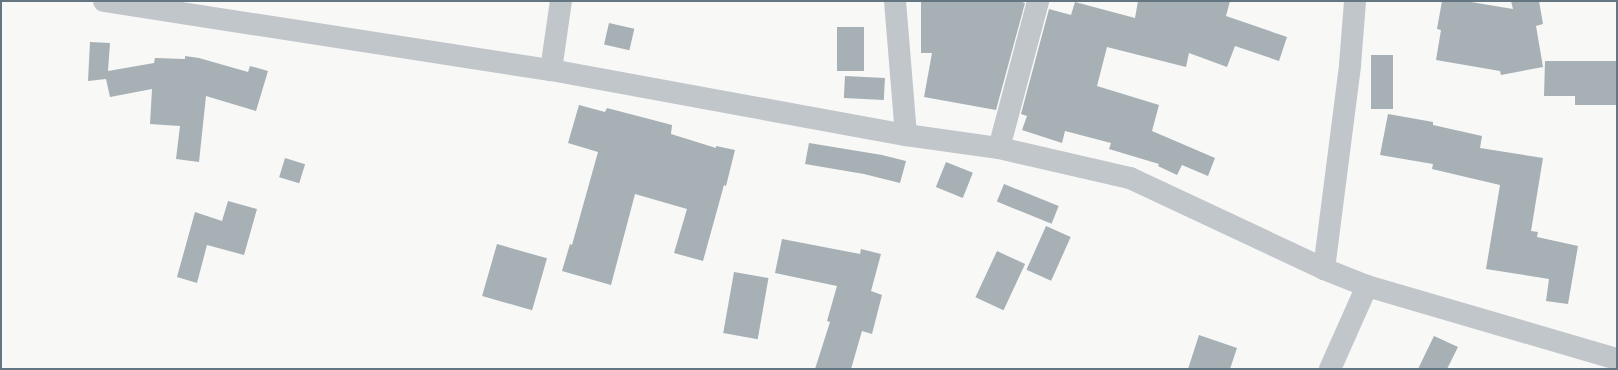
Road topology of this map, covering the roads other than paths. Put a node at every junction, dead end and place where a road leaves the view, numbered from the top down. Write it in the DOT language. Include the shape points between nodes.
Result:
graph roads {
  1 [pos="104,1"];
  2 [pos="561,1"];
  3 [pos="895,1"];
  4 [pos="1038,1"];
  5 [pos="1355,1"];
  6 [pos="551,70"];
  7 [pos="906,136"];
  8 [pos="999,148"];
  9 [pos="1324,270"];
  10 [pos="1367,286"];
  11 [pos="1617,359"];
  12 [pos="1330,369"];
  1 -- 6 [label="street"];
  2 -- 6 [label="street"];
  3 -- 7 [label="street"];
  4 -- 8 [label="street"];
  5 -- 9 [label="street" via="1350,65"];
  6 -- 7 [label="street"];
  7 -- 8 [label="street"];
  8 -- 9 [label="street" via="1130,178"];
  9 -- 10 [label="street"];
  10 -- 11 [label="street"];
  10 -- 12 [label="street"];
}
